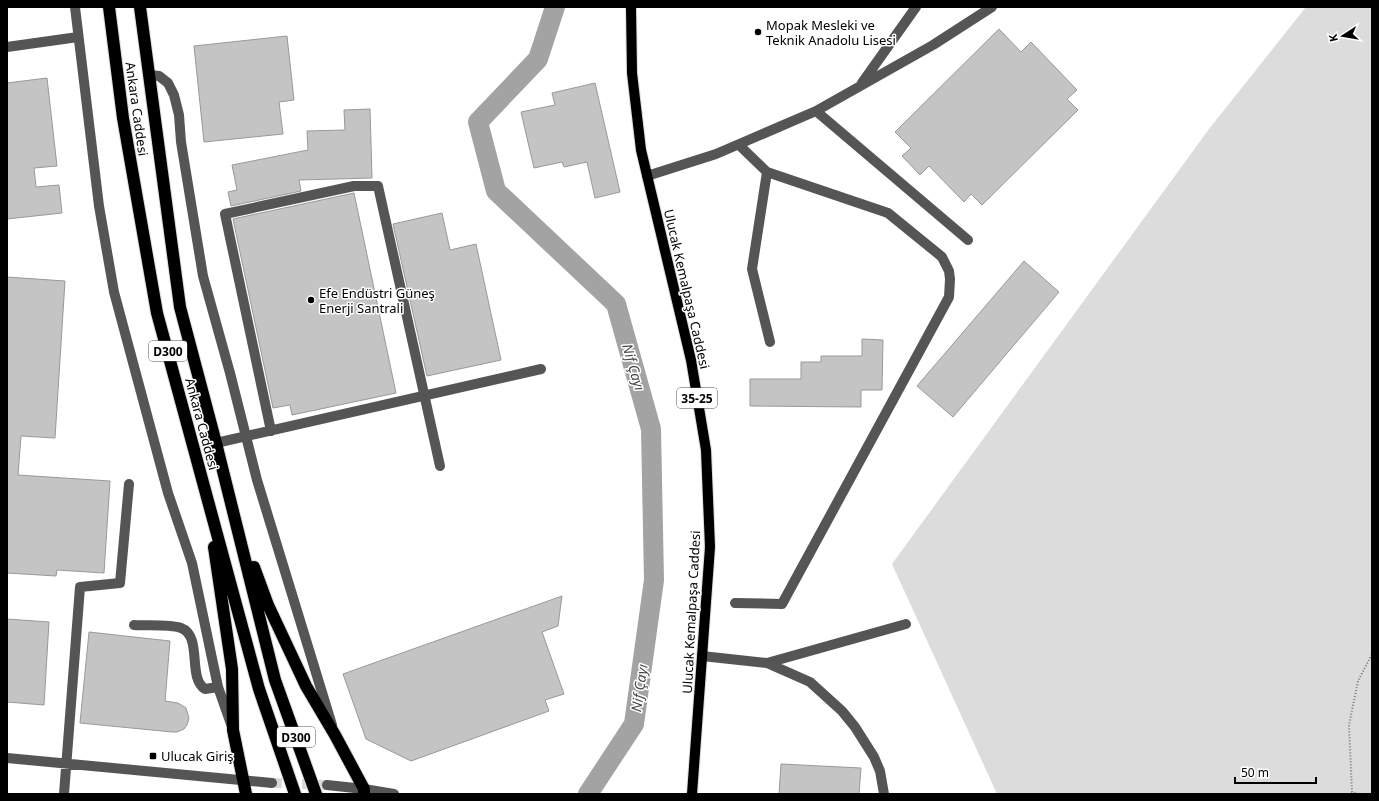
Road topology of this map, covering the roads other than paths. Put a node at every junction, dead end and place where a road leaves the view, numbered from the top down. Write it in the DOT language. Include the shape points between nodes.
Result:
graph roads {
  1 [pos="75,7"];
  2 [pos="109,7"];
  3 [pos="140,7"];
  4 [pos="631,7"];
  5 [pos="916,7"];
  6 [pos="992,7"];
  7 [pos="78,37"];
  8 [pos="7,47"];
  9 [pos="149,75"];
  10 [pos="860,86"];
  11 [pos="816,111"];
  12 [pos="738,144"];
  13 [pos="767,172"];
  14 [pos="647,176"];
  15 [pos="968,240"];
  16 [pos="770,342"];
  17 [pos="541,370"];
  18 [pos="425,396"];
  19 [pos="271,431"];
  20 [pos="246,436"];
  21 [pos="216,443"];
  22 [pos="440,466"];
  23 [pos="129,484"];
  24 [pos="205,488"];
  25 [pos="231,505"];
  26 [pos="735,603"];
  27 [pos="906,624"];
  28 [pos="134,625"];
  29 [pos="702,656"];
  30 [pos="767,663"];
  31 [pos="218,687"];
  32 [pos="232,730"];
  33 [pos="335,735"];
  34 [pos="7,758"];
  35 [pos="67,764"];
  36 [pos="244,781"];
  37 [pos="272,783"];
  38 [pos="327,785"];
  39 [pos="364,792"];
  40 [pos="64,794"];
  41 [pos="246,794"];
  42 [pos="295,794"];
  43 [pos="316,794"];
  44 [pos="394,794"];
  45 [pos="692,794"];
  46 [pos="884,794"];
  1 -- 7 [label="street"];
  2 -- 24 [label="highway, Ankara Caddesi / D300" via="123,118 157,313"];
  3 -- 9 [label="highway, Ankara Caddesi / D300"];
  4 -- 14 [label="main road, Ulucak Kemalpaşa Caddesi / 35-25" via="632,73 641,150"];
  5 -- 10 [label="street"];
  6 -- 10 [label="street" via="933,45"];
  7 -- 8 [label="street"];
  7 -- 31 [label="street" via="99,206 114,292 168,493 192,563"];
  9 -- 20 [label="street" via="159,76 168,83 174,95 203,276"];
  9 -- 21 [label="highway, Ankara Caddesi / D300" via="180,307"];
  10 -- 11 [label="street"];
  11 -- 12 [label="street"];
  11 -- 15 [label="street"];
  12 -- 13 [label="street"];
  12 -- 14 [label="street" via="716,154"];
  13 -- 16 [label="street" via="752,268"];
  13 -- 26 [label="street" via="888,213 942,256 949,271 951,288 949,297 782,604"];
  14 -- 29 [label="main road, Ulucak Kemalpaşa Caddesi / 35-25" via="691,360 706,450 710,547"];
  17 -- 18 [label="street"];
  18 -- 19 [label="street"];
  18 -- 19 [label="street" via="378,186 354,186 225,214"];
  18 -- 22 [label="street"];
  19 -- 20 [label="street"];
  20 -- 21 [label="street"];
  20 -- 33 [label="street" via="257,480"];
  21 -- 25 [label="highway, Ankara Caddesi / D300"];
  23 -- 35 [label="street" via="120,583 80,587"];
  24 -- 32 [label="highway" via="232,669"];
  24 -- 42 [label="highway, Ankara Caddesi / D300" via="259,689"];
  25 -- 33 [label="highway" via="268,605 306,686"];
  25 -- 43 [label="highway, Ankara Caddesi / D300" via="276,680"];
  27 -- 30 [label="street"];
  28 -- 31 [label="street" via="176,627 187,632 191,639 199,683 205,689"];
  29 -- 30 [label="street"];
  29 -- 45 [label="main road, Ulucak Kemalpaşa Caddesi / 35-25"];
  30 -- 46 [label="street" via="810,682 842,711 874,757 880,771"];
  31 -- 32 [label="street"];
  32 -- 36 [label="highway"];
  33 -- 39 [label="highway"];
  34 -- 35 [label="street"];
  35 -- 36 [label="street"];
  35 -- 40 [label="street"];
  36 -- 37 [label="street"];
  36 -- 41 [label="highway"];
  38 -- 39 [label="street"];
  39 -- 44 [label="street"];
}
